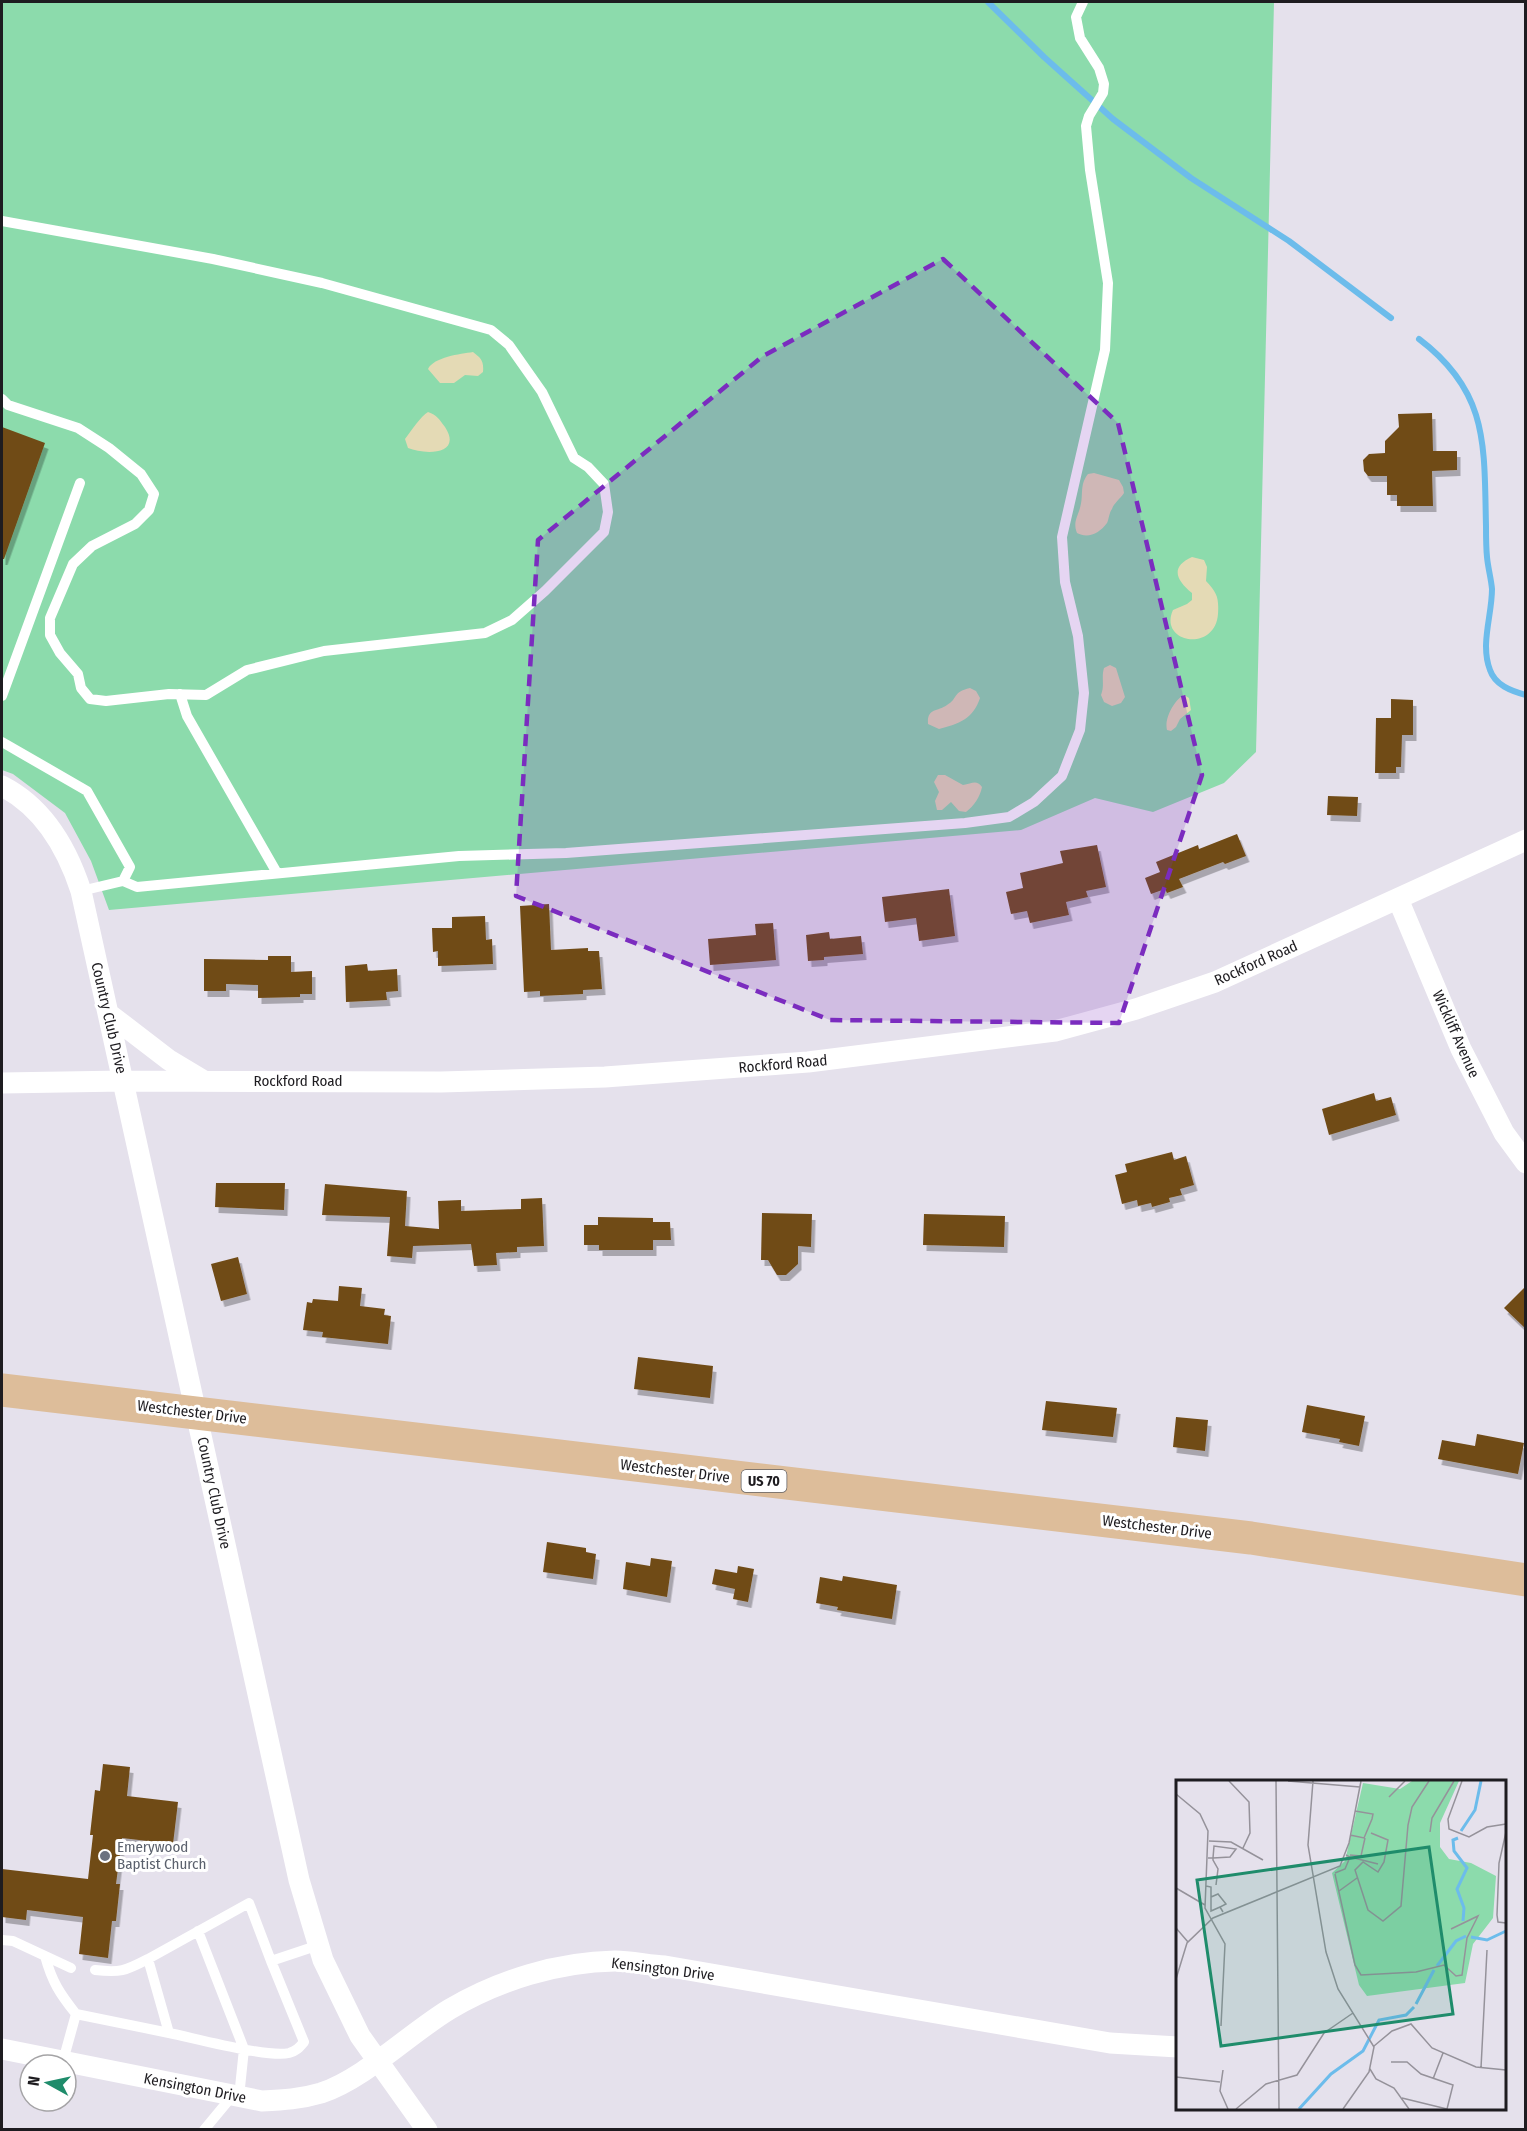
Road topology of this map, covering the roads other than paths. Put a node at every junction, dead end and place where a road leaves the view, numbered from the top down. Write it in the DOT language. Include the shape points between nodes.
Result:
graph roads {
  1 [pos="1083,2"];
  2 [pos="2,221"];
  3 [pos="2,399"];
  4 [pos="80,483"];
  5 [pos="180,694"];
  6 [pos="2,696"];
  7 [pos="2,742"];
  8 [pos="2,786"];
  9 [pos="1526,840"];
  10 [pos="277,873"];
  11 [pos="123,881"];
  12 [pos="81,891"];
  13 [pos="1398,899"];
  14 [pos="109,1014"];
  15 [pos="124,1081"];
  16 [pos="204,1081"];
  17 [pos="2,1083"];
  18 [pos="1526,1163"];
  19 [pos="2,1389"];
  20 [pos="196,1412"];
  21 [pos="1526,1580"];
  22 [pos="198,1931"];
  23 [pos="2,1940"];
  24 [pos="319,1944"];
  25 [pos="45,1956"];
  26 [pos="148,1959"];
  27 [pos="271,1961"];
  28 [pos="71,1968"];
  29 [pos="94,1970"];
  30 [pos="76,2014"];
  31 [pos="169,2033"];
  32 [pos="1176,2047"];
  33 [pos="2,2049"];
  34 [pos="244,2049"];
  35 [pos="22,2053"];
  36 [pos="65,2053"];
  37 [pos="377,2060"];
  38 [pos="78,2064"];
  39 [pos="236,2096"];
  40 [pos="204,2130"];
  41 [pos="427,2130"];
  1 -- 10 [label="lane" via="1076,17 1080,38 1100,68 1104,84 1086,126 1108,283 1104,350 1062,537 1065,582 1078,636 1084,693 1080,730 1062,776 1034,802 1009,817 965,823 566,854 459,856"];
  2 -- 5 [label="lane" via="322,282 490,330 509,345 542,392 574,458 604,484 608,512 604,532 512,620 484,633 324,651 247,670 206,695"];
  3 -- 5 [label="lane" via="8,405 78,428 141,474 154,494 149,510 135,524 92,546 73,564 50,618 50,635 78,674 81,688 90,699 106,701"];
  4 -- 6 [label="lane"];
  5 -- 10 [label="lane" via="186,716"];
  7 -- 11 [label="lane" via="87,791 130,867"];
  8 -- 12 [label="street, Country Club Drive" via="17,793 51,829"];
  9 -- 13 [label="street, Rockford Road"];
  10 -- 11 [label="lane" via="137,886"];
  11 -- 12 [label="lane"];
  12 -- 14 [label="street, Country Club Drive"];
  13 -- 16 [label="street, Rockford Road" via="1215,982 1136,1009 1055,1030 808,1062 605,1077 441,1082"];
  13 -- 18 [label="street, Wickliff Avenue" via="1461,1049 1504,1134"];
  14 -- 15 [label="street, Country Club Drive"];
  14 -- 16 [label="street" via="169,1060"];
  15 -- 16 [label="street, Rockford Road"];
  15 -- 17 [label="street, Rockford Road"];
  15 -- 20 [label="street, Country Club Drive"];
  19 -- 20 [label="main road, Westchester Drive / US 70"];
  20 -- 21 [label="main road, Westchester Drive / US 70" via="1251,1538"];
  20 -- 24 [label="street, Country Club Drive" via="299,1880"];
  22 -- 26 [label="lane"];
  22 -- 27 [label="lane" via="249,1904"];
  22 -- 34 [label="lane"];
  23 -- 25 [label="lane"];
  24 -- 27 [label="lane"];
  24 -- 37 [label="street, Country Club Drive" via="360,2036"];
  25 -- 28 [label="lane"];
  25 -- 30 [label="lane" via="59,1993"];
  26 -- 29 [label="lane" via="115,1973"];
  26 -- 31 [label="lane"];
  27 -- 34 [label="lane" via="304,2042 287,2054"];
  30 -- 31 [label="lane"];
  30 -- 36 [label="lane"];
  31 -- 34 [label="lane"];
  32 -- 37 [label="street, Kensington Drive" via="1110,2043 665,1966 615,1961 558,1967 497,1986 450,2009"];
  33 -- 35 [label="street, Kensington Drive"];
  34 -- 39 [label="lane"];
  37 -- 39 [label="street, Kensington Drive" via="345,2082 313,2095 262,2101"];
  37 -- 41 [label="street, Country Club Drive"];
  38 -- 39 [label="street, Kensington Drive"];
  39 -- 40 [label="lane"];
}
